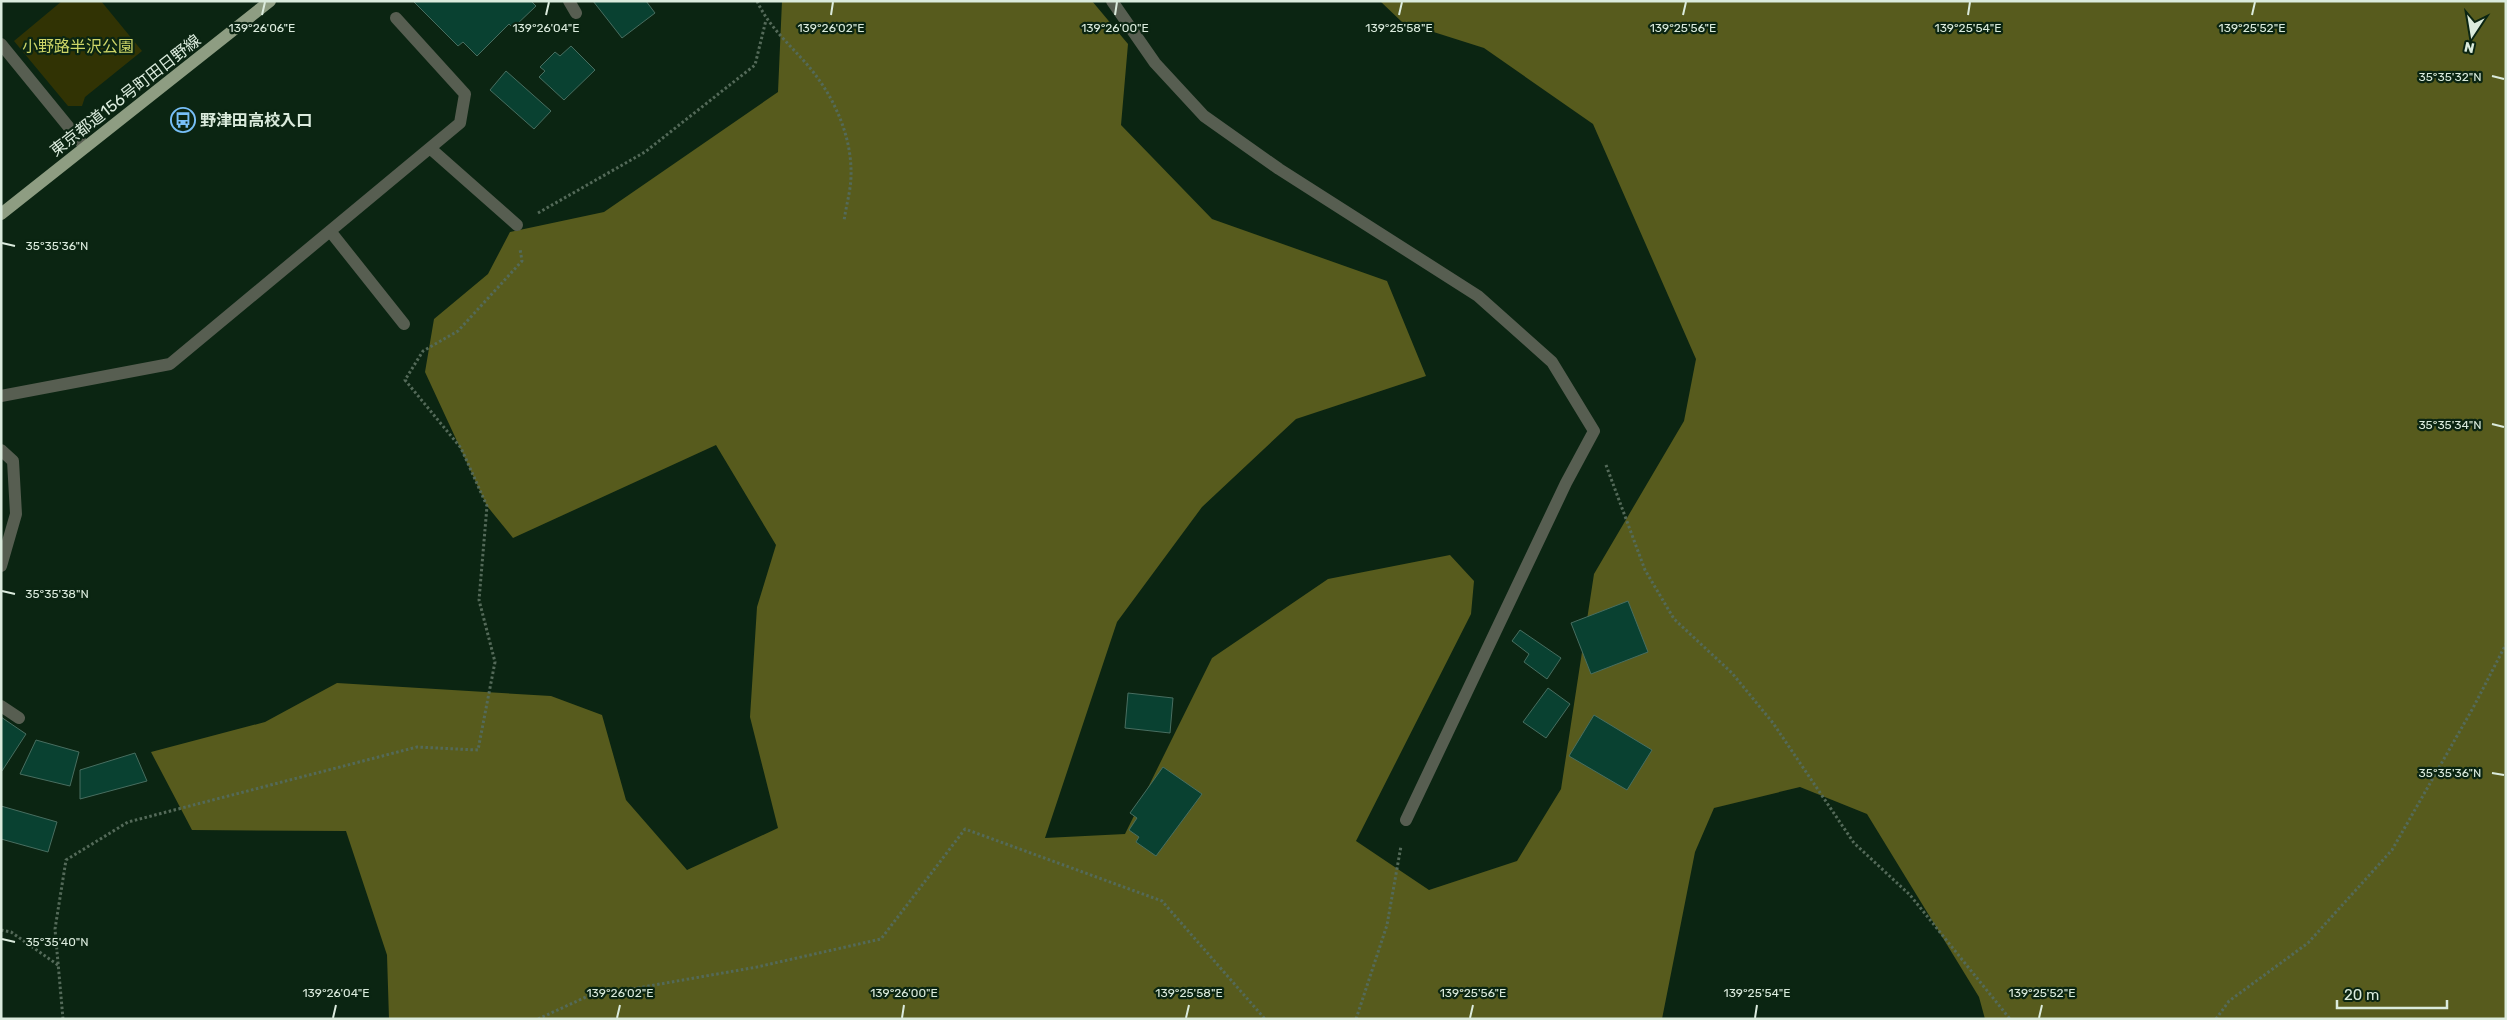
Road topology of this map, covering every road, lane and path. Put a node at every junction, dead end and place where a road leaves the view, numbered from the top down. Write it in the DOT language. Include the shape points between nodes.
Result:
graph roads {
  1 [pos="270,1"];
  2 [pos="569,1"];
  3 [pos="757,1"];
  4 [pos="1112,1"];
  5 [pos="576,13"];
  6 [pos="396,18"];
  7 [pos="766,20"];
  8 [pos="1,44"];
  9 [pos="86,147"];
  10 [pos="431,149"];
  11 [pos="1,214"];
  12 [pos="844,221"];
  13 [pos="517,225"];
  14 [pos="330,231"];
  15 [pos="404,324"];
  16 [pos="1,396"];
  17 [pos="1594,431"];
  18 [pos="1,450"];
  19 [pos="1,566"];
  20 [pos="2506,644"];
  21 [pos="1,706"];
  22 [pos="19,718"];
  23 [pos="1406,820"];
  24 [pos="1,930"];
  25 [pos="59,966"];
  26 [pos="64,1019"];
  27 [pos="538,1019"];
  28 [pos="1264,1019"];
  29 [pos="1356,1019"];
  30 [pos="2010,1019"];
  31 [pos="2216,1019"];
  1 -- 9 [label="main road, 東京都道156号町田日野線"];
  2 -- 5 [label="street"];
  3 -- 7 [label="path"];
  4 -- 17 [label="street" via="1155,63 1204,116 1279,169 1478,296 1552,362"];
  6 -- 10 [label="street" via="464,94 460,123"];
  7 -- 12 [label="path" via="806,63 834,104 848,142 851,176"];
  7 -- 13 [label="path" via="755,65 645,152"];
  8 -- 9 [label="street"];
  9 -- 11 [label="main road, 東京都道156号町田日野線"];
  10 -- 13 [label="street"];
  10 -- 14 [label="street"];
  13 -- 25 [label="path" via="522,261 458,331 423,351 405,380 462,448 487,506 479,600 495,662 478,750 416,746 128,822 66,860 55,929"];
  14 -- 15 [label="street"];
  14 -- 16 [label="street" via="170,364"];
  17 -- 23 [label="street" via="1566,483"];
  17 -- 30 [label="path" via="1645,570 1674,619 1732,673 1773,723 1854,843 1910,895"];
  18 -- 19 [label="street" via="13,461 16,514"];
  20 -- 31 [label="path" via="2392,850 2308,943 2229,1001"];
  21 -- 22 [label="street"];
  23 -- 29 [label="path" via="1387,925"];
  24 -- 25 [label="path" via="11,932"];
  25 -- 26 [label="path"];
  27 -- 28 [label="path" via="586,997 757,967 881,939 965,829 1162,901"];
}
